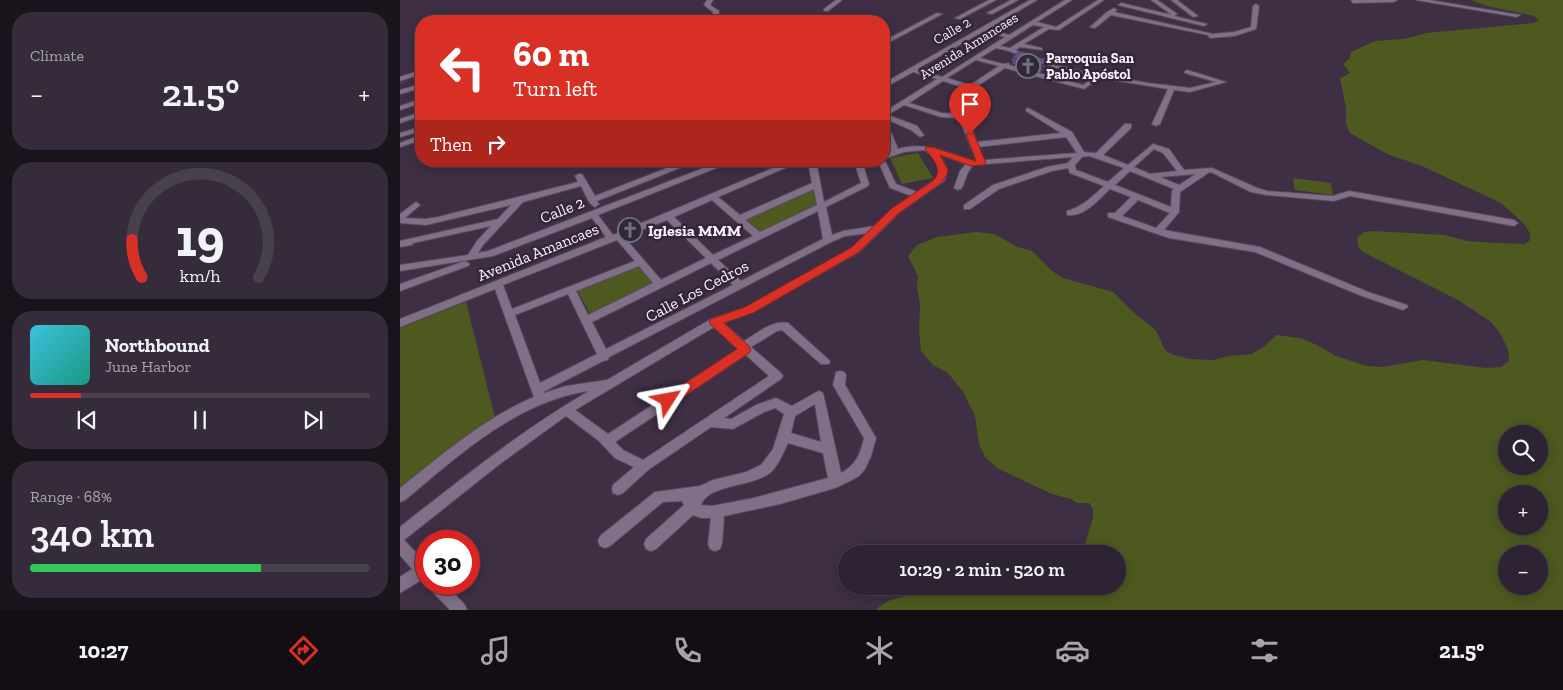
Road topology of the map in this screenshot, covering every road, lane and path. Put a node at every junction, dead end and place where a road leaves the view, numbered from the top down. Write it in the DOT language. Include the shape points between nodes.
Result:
graph roads {
  1 [pos="710,0"];
  2 [pos="839,0"];
  3 [pos="993,0"];
  4 [pos="1015,0"];
  5 [pos="1034,0"];
  6 [pos="1069,0"];
  7 [pos="1101,0"];
  8 [pos="1129,0"];
  9 [pos="1154,0"];
  10 [pos="1174,0"];
  11 [pos="1394,0"];
  12 [pos="1420,0"];
  13 [pos="1451,0"];
  14 [pos="1352,1"];
  15 [pos="1480,4"];
  16 [pos="1121,5"];
  17 [pos="1256,6"];
  18 [pos="826,10"];
  19 [pos="1143,10"];
  20 [pos="1109,13"];
  21 [pos="990,14"];
  22 [pos="715,15"];
  23 [pos="1517,15"];
  24 [pos="1194,16"];
  25 [pos="958,18"];
  26 [pos="1179,18"];
  27 [pos="1032,23"];
  28 [pos="1204,24"];
  29 [pos="1048,27"];
  30 [pos="1094,27"];
  31 [pos="982,29"];
  32 [pos="890,34"];
  33 [pos="1010,37"];
  34 [pos="890,40"];
  35 [pos="1020,45"];
  36 [pos="994,46"];
  37 [pos="1040,49"];
  38 [pos="1011,50"];
  39 [pos="1020,55"];
  40 [pos="974,58"];
  41 [pos="1004,66"];
  42 [pos="913,70"];
  43 [pos="1187,72"];
  44 [pos="415,74"];
  45 [pos="1098,77"];
  46 [pos="400,78"];
  47 [pos="942,78"];
  48 [pos="890,83"];
  49 [pos="971,87"];
  50 [pos="415,88"];
  51 [pos="1171,89"];
  52 [pos="400,92"];
  53 [pos="400,98"];
  54 [pos="415,103"];
  55 [pos="903,103"];
  56 [pos="401,108"];
  57 [pos="1028,110"];
  58 [pos="890,112"];
  59 [pos="415,115"];
  60 [pos="962,116"];
  61 [pos="890,118"];
  62 [pos="400,119"];
  63 [pos="1156,124"];
  64 [pos="1128,126"];
  65 [pos="415,130"];
  66 [pos="1069,134"];
  67 [pos="400,135"];
  68 [pos="920,135"];
  69 [pos="415,140"];
  70 [pos="890,140"];
  71 [pos="400,144"];
  72 [pos="974,145"];
  73 [pos="929,149"];
  74 [pos="895,152"];
  75 [pos="1081,153"];
  76 [pos="890,154"];
  77 [pos="1098,156"];
  78 [pos="981,163"];
  79 [pos="971,164"];
  80 [pos="1070,165"];
  81 [pos="677,167"];
  82 [pos="708,167"];
  83 [pos="784,167"];
  84 [pos="813,167"];
  85 [pos="860,167"];
  86 [pos="885,167"];
  87 [pos="1128,168"];
  88 [pos="1207,170"];
  89 [pos="1182,173"];
  90 [pos="1150,176"];
  91 [pos="817,184"];
  92 [pos="1108,185"];
  93 [pos="958,188"];
  94 [pos="1179,188"];
  95 [pos="918,195"];
  96 [pos="1137,196"];
  97 [pos="714,198"];
  98 [pos="520,200"];
  99 [pos="592,200"];
  100 [pos="416,205"];
  101 [pos="822,206"];
  102 [pos="967,207"];
  103 [pos="1174,212"];
  104 [pos="597,213"];
  105 [pos="1070,214"];
  106 [pos="668,216"];
  107 [pos="400,219"];
  108 [pos="739,219"];
  109 [pos="500,221"];
  110 [pos="1514,223"];
  111 [pos="875,229"];
  112 [pos="1158,231"];
  113 [pos="759,236"];
  114 [pos="615,237"];
  115 [pos="828,240"];
  116 [pos="407,242"];
  117 [pos="490,254"];
  118 [pos="470,258"];
  119 [pos="713,259"];
  120 [pos="640,262"];
  121 [pos="400,268"];
  122 [pos="498,284"];
  123 [pos="659,284"];
  124 [pos="739,285"];
  125 [pos="400,288"];
  126 [pos="571,290"];
  127 [pos="1403,307"];
  128 [pos="508,314"];
  129 [pos="586,320"];
  130 [pos="400,322"];
  131 [pos="715,322"];
  132 [pos="744,348"];
  133 [pos="604,357"];
  134 [pos="825,361"];
  135 [pos="840,374"];
  136 [pos="614,383"];
  137 [pos="569,389"];
  138 [pos="538,395"];
  139 [pos="581,401"];
  140 [pos="566,410"];
  141 [pos="790,413"];
  142 [pos="709,422"];
  143 [pos="783,436"];
  144 [pos="607,441"];
  145 [pos="830,450"];
  146 [pos="644,466"];
  147 [pos="835,482"];
  148 [pos="618,489"];
  149 [pos="700,492"];
  150 [pos="400,496"];
  151 [pos="682,496"];
  152 [pos="694,505"];
  153 [pos="718,511"];
  154 [pos="400,534"];
  155 [pos="605,540"];
  156 [pos="651,544"];
  157 [pos="715,544"];
  158 [pos="400,545"];
  159 [pos="415,561"];
  160 [pos="415,578"];
  161 [pos="400,586"];
  162 [pos="446,595"];
  163 [pos="460,610"];
  1 -- 22 [label="street" via="707,5 716,11"];
  2 -- 18 [label="street"];
  3 -- 25 [label="street"];
  4 -- 21 [label="street"];
  5 -- 31 [label="street, Calle 2"];
  6 -- 27 [label="street, Avenida Amancaes"];
  7 -- 29 [label="street" via="1057,29"];
  8 -- 16 [label="street"];
  8 -- 19 [label="street"];
  9 -- 26 [label="street"];
  10 -- 24 [label="street"];
  11 -- 14 [label="street"];
  12 -- 23 [label="street"];
  13 -- 15 [label="street"];
  16 -- 19 [label="street"];
  16 -- 20 [label="street"];
  17 -- 20 [label="street" via="1256,26 1234,34 1210,35"];
  19 -- 26 [label="street"];
  20 -- 30 [label="street"];
  26 -- 28 [label="street"];
  27 -- 29 [label="street"];
  27 -- 33 [label="street, Avenida Amancaes"];
  29 -- 35 [label="street"];
  31 -- 33 [label="street"];
  31 -- 42 [label="street, Calle 2"];
  32 -- 34 [label="street" via="936,13"];
  33 -- 36 [label="street, Avenida Amancaes"];
  35 -- 37 [label="street"];
  35 -- 38 [label="street"];
  36 -- 38 [label="street"];
  36 -- 40 [label="street, Avenida Amancaes"];
  38 -- 39 [label="street"];
  39 -- 41 [label="street"];
  39 -- 45 [label="street"];
  40 -- 41 [label="street"];
  40 -- 47 [label="street, Avenida Amancaes"];
  41 -- 45 [label="street" via="1084,87"];
  41 -- 49 [label="street"];
  42 -- 47 [label="street"];
  42 -- 48 [label="street, Calle 2"];
  43 -- 51 [label="street" via="1223,82 1200,89"];
  44 -- 46 [label="street"];
  45 -- 51 [label="street"];
  47 -- 49 [label="street"];
  47 -- 55 [label="street, Avenida Amancaes"];
  49 -- 60 [label="street" via="980,90 956,106"];
  50 -- 52 [label="street"];
  51 -- 63 [label="street"];
  53 -- 56 [label="street"];
  54 -- 56 [label="street"];
  55 -- 58 [label="street, Avenida Amancaes"];
  55 -- 60 [label="street" via="941,115"];
  56 -- 62 [label="street"];
  57 -- 66 [label="street"];
  59 -- 62 [label="street"];
  60 -- 72 [label="street"];
  61 -- 68 [label="street" via="914,128"];
  64 -- 77 [label="street"];
  65 -- 67 [label="street"];
  66 -- 72 [label="street"];
  66 -- 75 [label="street"];
  69 -- 71 [label="street"];
  70 -- 74 [label="street"];
  72 -- 78 [label="street"];
  73 -- 74 [label="street"];
  73 -- 79 [label="street"];
  73 -- 95 [label="street" via="942,166 943,175"];
  74 -- 76 [label="street"];
  75 -- 77 [label="street"];
  75 -- 78 [label="street"];
  75 -- 80 [label="street"];
  77 -- 87 [label="street"];
  78 -- 79 [label="street"];
  79 -- 93 [label="street" via="964,170"];
  80 -- 92 [label="street" via="1073,171"];
  80 -- 102 [label="street" via="996,187"];
  81 -- 99 [label="street"];
  82 -- 104 [label="street, Calle 2"];
  83 -- 97 [label="street, Avenida Amancaes"];
  84 -- 91 [label="street"];
  85 -- 101 [label="street" via="865,184"];
  86 -- 95 [label="street" via="893,186"];
  87 -- 89 [label="street" via="1153,146 1166,151"];
  87 -- 90 [label="street"];
  87 -- 92 [label="street"];
  88 -- 89 [label="street"];
  88 -- 94 [label="street"];
  88 -- 110 [label="street" via="1267,193 1334,199 1349,193"];
  89 -- 90 [label="street"];
  90 -- 94 [label="street"];
  91 -- 101 [label="street"];
  91 -- 108 [label="street"];
  92 -- 96 [label="street"];
  92 -- 105 [label="street" via="1080,210"];
  94 -- 103 [label="street"];
  95 -- 111 [label="street"];
  96 -- 103 [label="street"];
  96 -- 112 [label="street" via="1114,216"];
  97 -- 106 [label="street, Avenida Amancaes"];
  97 -- 108 [label="street"];
  98 -- 99 [label="street" via="580,180"];
  98 -- 107 [label="street" via="426,222"];
  98 -- 109 [label="street"];
  99 -- 104 [label="street"];
  100 -- 107 [label="street"];
  101 -- 113 [label="street"];
  101 -- 115 [label="street"];
  103 -- 112 [label="street"];
  104 -- 114 [label="street"];
  104 -- 117 [label="street, Calle 2"];
  106 -- 114 [label="street, Avenida Amancaes"];
  106 -- 119 [label="street"];
  108 -- 113 [label="street"];
  109 -- 116 [label="street"];
  109 -- 118 [label="street"];
  111 -- 115 [label="street, Calle Los Cedros"];
  111 -- 131 [label="street" via="856,250 749,310"];
  112 -- 127 [label="street" via="1257,250"];
  113 -- 119 [label="street"];
  114 -- 120 [label="street"];
  114 -- 122 [label="street, Avenida Amancaes"];
  115 -- 124 [label="street, Calle Los Cedros"];
  117 -- 118 [label="street, Calle 2"];
  117 -- 125 [label="street"];
  118 -- 121 [label="street, Calle 2"];
  119 -- 123 [label="street"];
  119 -- 124 [label="street"];
  120 -- 123 [label="street"];
  120 -- 126 [label="street"];
  122 -- 128 [label="street"];
  122 -- 130 [label="street, Avenida Amancaes"];
  123 -- 129 [label="street"];
  124 -- 133 [label="street, Calle Los Cedros"];
  126 -- 128 [label="street"];
  126 -- 129 [label="street"];
  128 -- 138 [label="street"];
  129 -- 133 [label="street"];
  131 -- 132 [label="street"];
  131 -- 136 [label="street"];
  132 -- 134 [label="street" via="774,328 784,326"];
  132 -- 142 [label="street" via="777,376"];
  132 -- 144 [label="street"];
  133 -- 138 [label="street, Calle Los Cedros"];
  135 -- 147 [label="street" via="839,385 870,438 857,471"];
  136 -- 137 [label="street"];
  136 -- 139 [label="street"];
  137 -- 138 [label="street"];
  137 -- 139 [label="street" via="580,393"];
  138 -- 150 [label="street" via="478,434"];
  139 -- 140 [label="street"];
  140 -- 144 [label="street"];
  140 -- 154 [label="street"];
  141 -- 142 [label="street" via="776,403 760,408 733,424"];
  141 -- 143 [label="street"];
  141 -- 145 [label="street" via="819,396"];
  142 -- 146 [label="street"];
  143 -- 145 [label="street"];
  143 -- 149 [label="street" via="771,462 758,475 711,486"];
  144 -- 146 [label="street" via="619,454"];
  145 -- 147 [label="street"];
  146 -- 148 [label="street"];
  147 -- 153 [label="street"];
  149 -- 151 [label="street"];
  149 -- 152 [label="street"];
  151 -- 152 [label="street"];
  151 -- 155 [label="street" via="665,495 654,499"];
  152 -- 153 [label="street" via="699,512"];
  152 -- 156 [label="street"];
  153 -- 157 [label="street"];
  158 -- 159 [label="street"];
  160 -- 161 [label="street"];
  162 -- 163 [label="street"];
}
